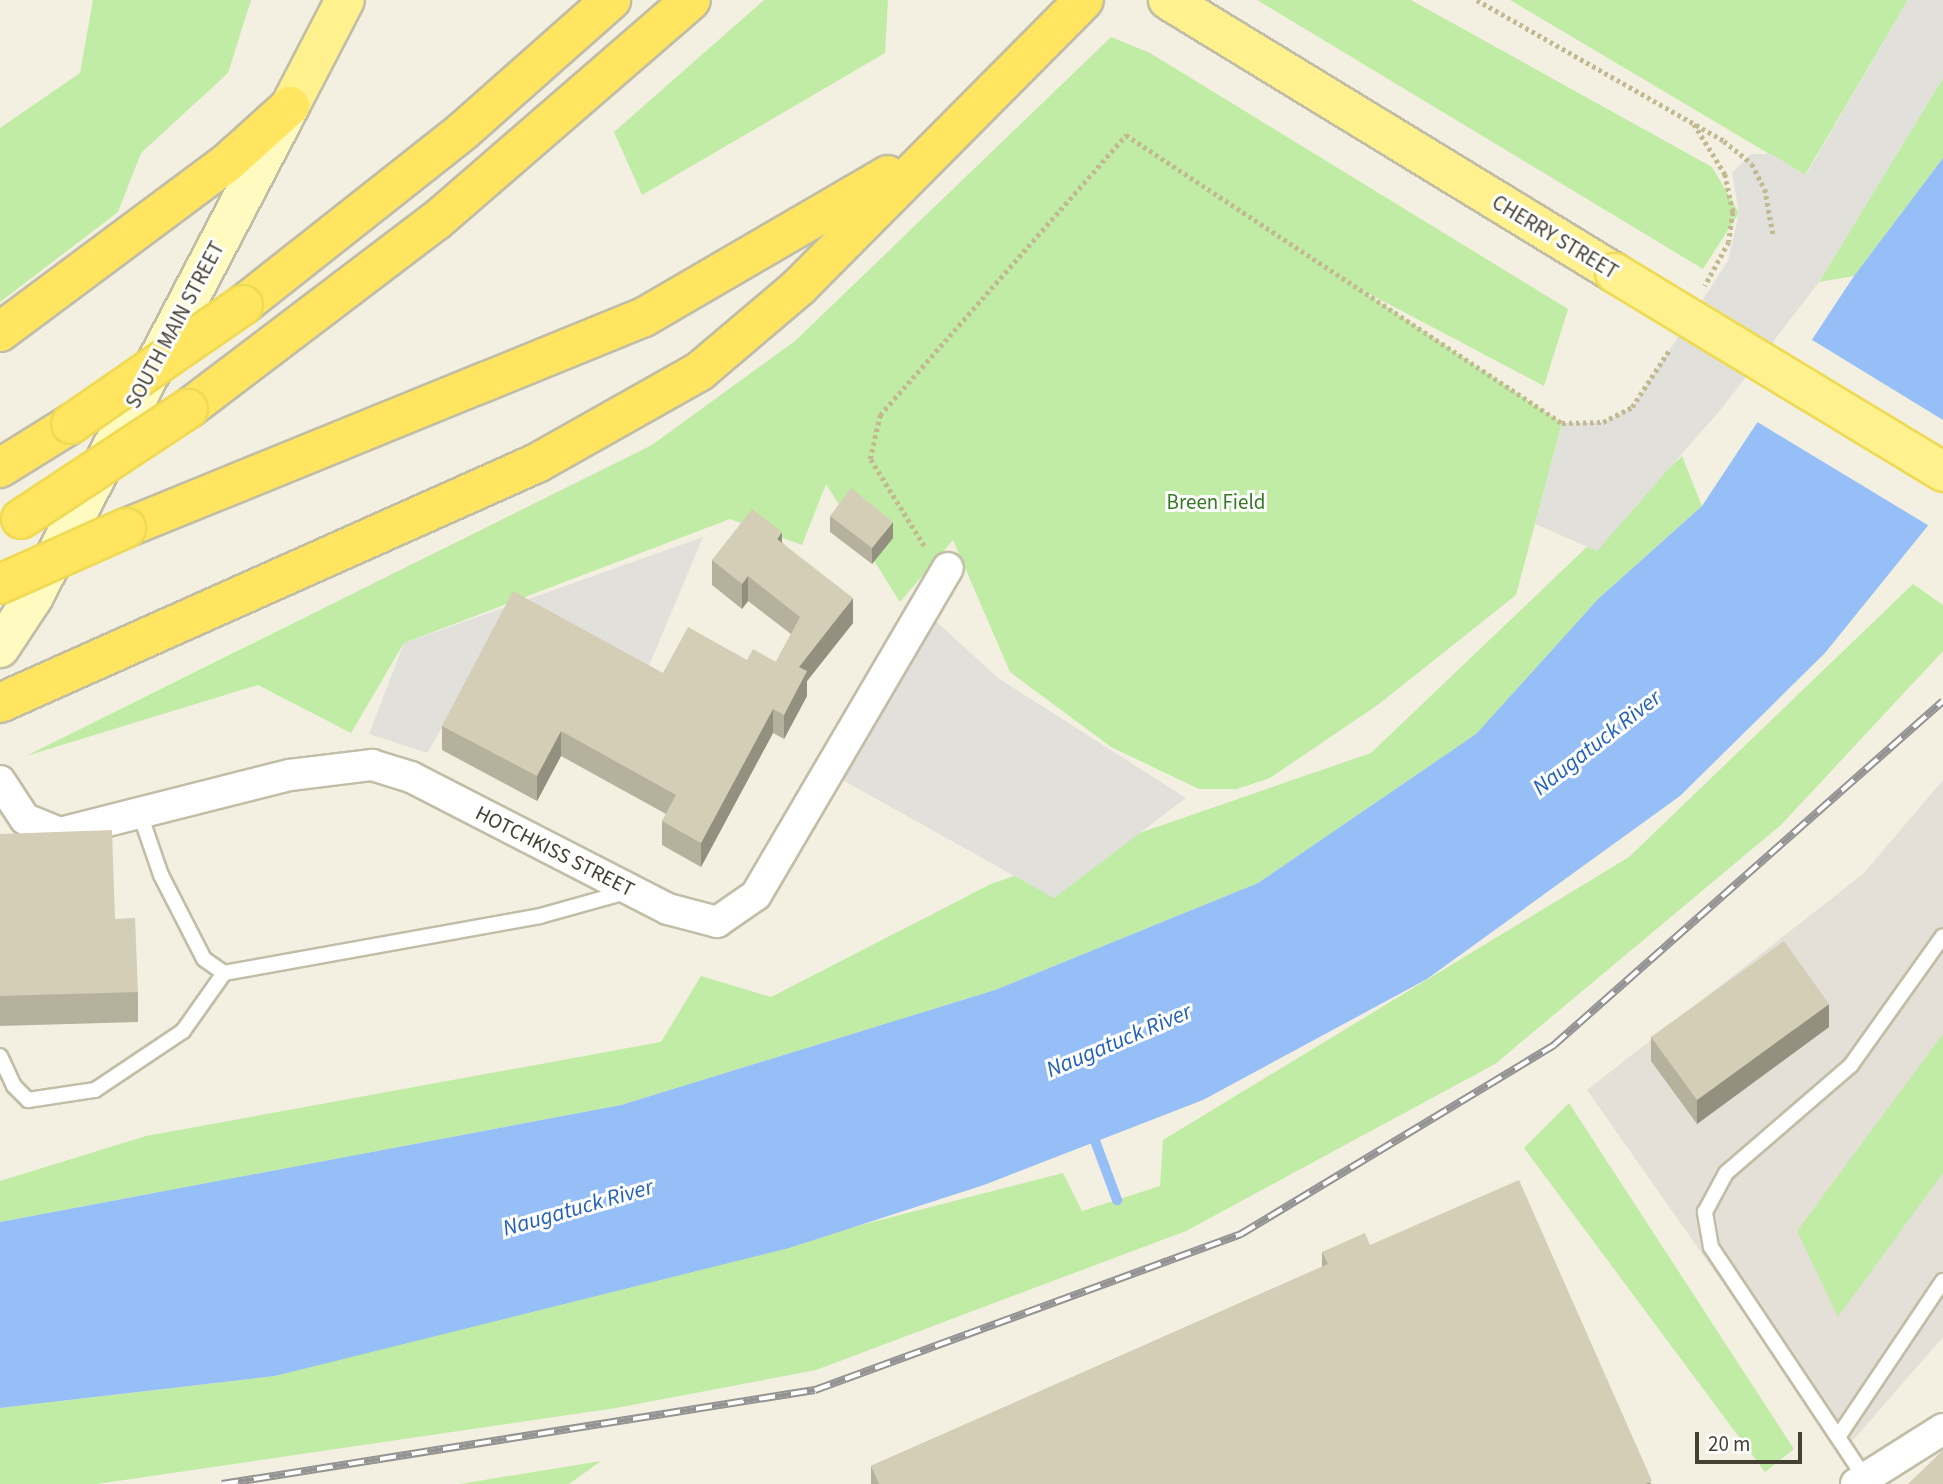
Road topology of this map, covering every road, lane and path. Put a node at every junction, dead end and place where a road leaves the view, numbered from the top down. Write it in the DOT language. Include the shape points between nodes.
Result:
graph roads {
  1 [pos="345,0"];
  2 [pos="611,0"];
  3 [pos="691,0"];
  4 [pos="1084,0"];
  5 [pos="1168,0"];
  6 [pos="1477,0"];
  7 [pos="290,106"];
  8 [pos="948,135"];
  9 [pos="1773,234"];
  10 [pos="0,332"];
  11 [pos="1562,422"];
  12 [pos="0,468"];
  13 [pos="1943,472"];
  14 [pos="11,525"];
  15 [pos="948,568"];
  16 [pos="0,584"];
  17 [pos="0,648"];
  18 [pos="0,704"];
  19 [pos="0,781"];
  20 [pos="140,814"];
  21 [pos="631,891"];
  22 [pos="1943,936"];
  23 [pos="225,973"];
  24 [pos="0,1056"];
  25 [pos="1943,1281"];
  26 [pos="1943,1429"];
  27 [pos="1838,1437"];
  28 [pos="1861,1481"];
  1 -- 7 [label="main road, SOUTH MAIN STREET"];
  2 -- 12 [label="highway, bridge" via="463,131 243,305"];
  3 -- 14 [label="highway, bridge" via="436,221 188,409"];
  4 -- 8 [label="highway"];
  5 -- 13 [label="main road, CHERRY STREET, bridge"];
  6 -- 9 [label="path" via="1724,141 1752,164 1765,189"];
  7 -- 10 [label="highway" via="227,163"];
  7 -- 17 [label="main road, SOUTH MAIN STREET" via="33,598"];
  8 -- 16 [label="highway, bridge" via="800,231 644,317"];
  8 -- 18 [label="highway" via="771,312 651,403 537,463"];
  11 -- 15 [label="path" via="1126,135 880,415 870,448 875,471 912,532"];
  15 -- 21 [label="street, HOTCHKISS STREET" via="756,895 740,912 716,922 695,920"];
  19 -- 20 [label="street, HOTCHKISS STREET" via="25,819 48,831"];
  20 -- 21 [label="street, HOTCHKISS STREET" via="290,775 372,765 411,777"];
  20 -- 23 [label="lane" via="161,875 204,958"];
  21 -- 23 [label="lane" via="540,916"];
  22 -- 27 [label="lane" via="1851,1065 1726,1173 1705,1212 1711,1247"];
  23 -- 24 [label="lane" via="183,1031 96,1090 29,1100 14,1086"];
  25 -- 27 [label="lane"];
  26 -- 28 [label="street"];
  27 -- 28 [label="lane"];
}
